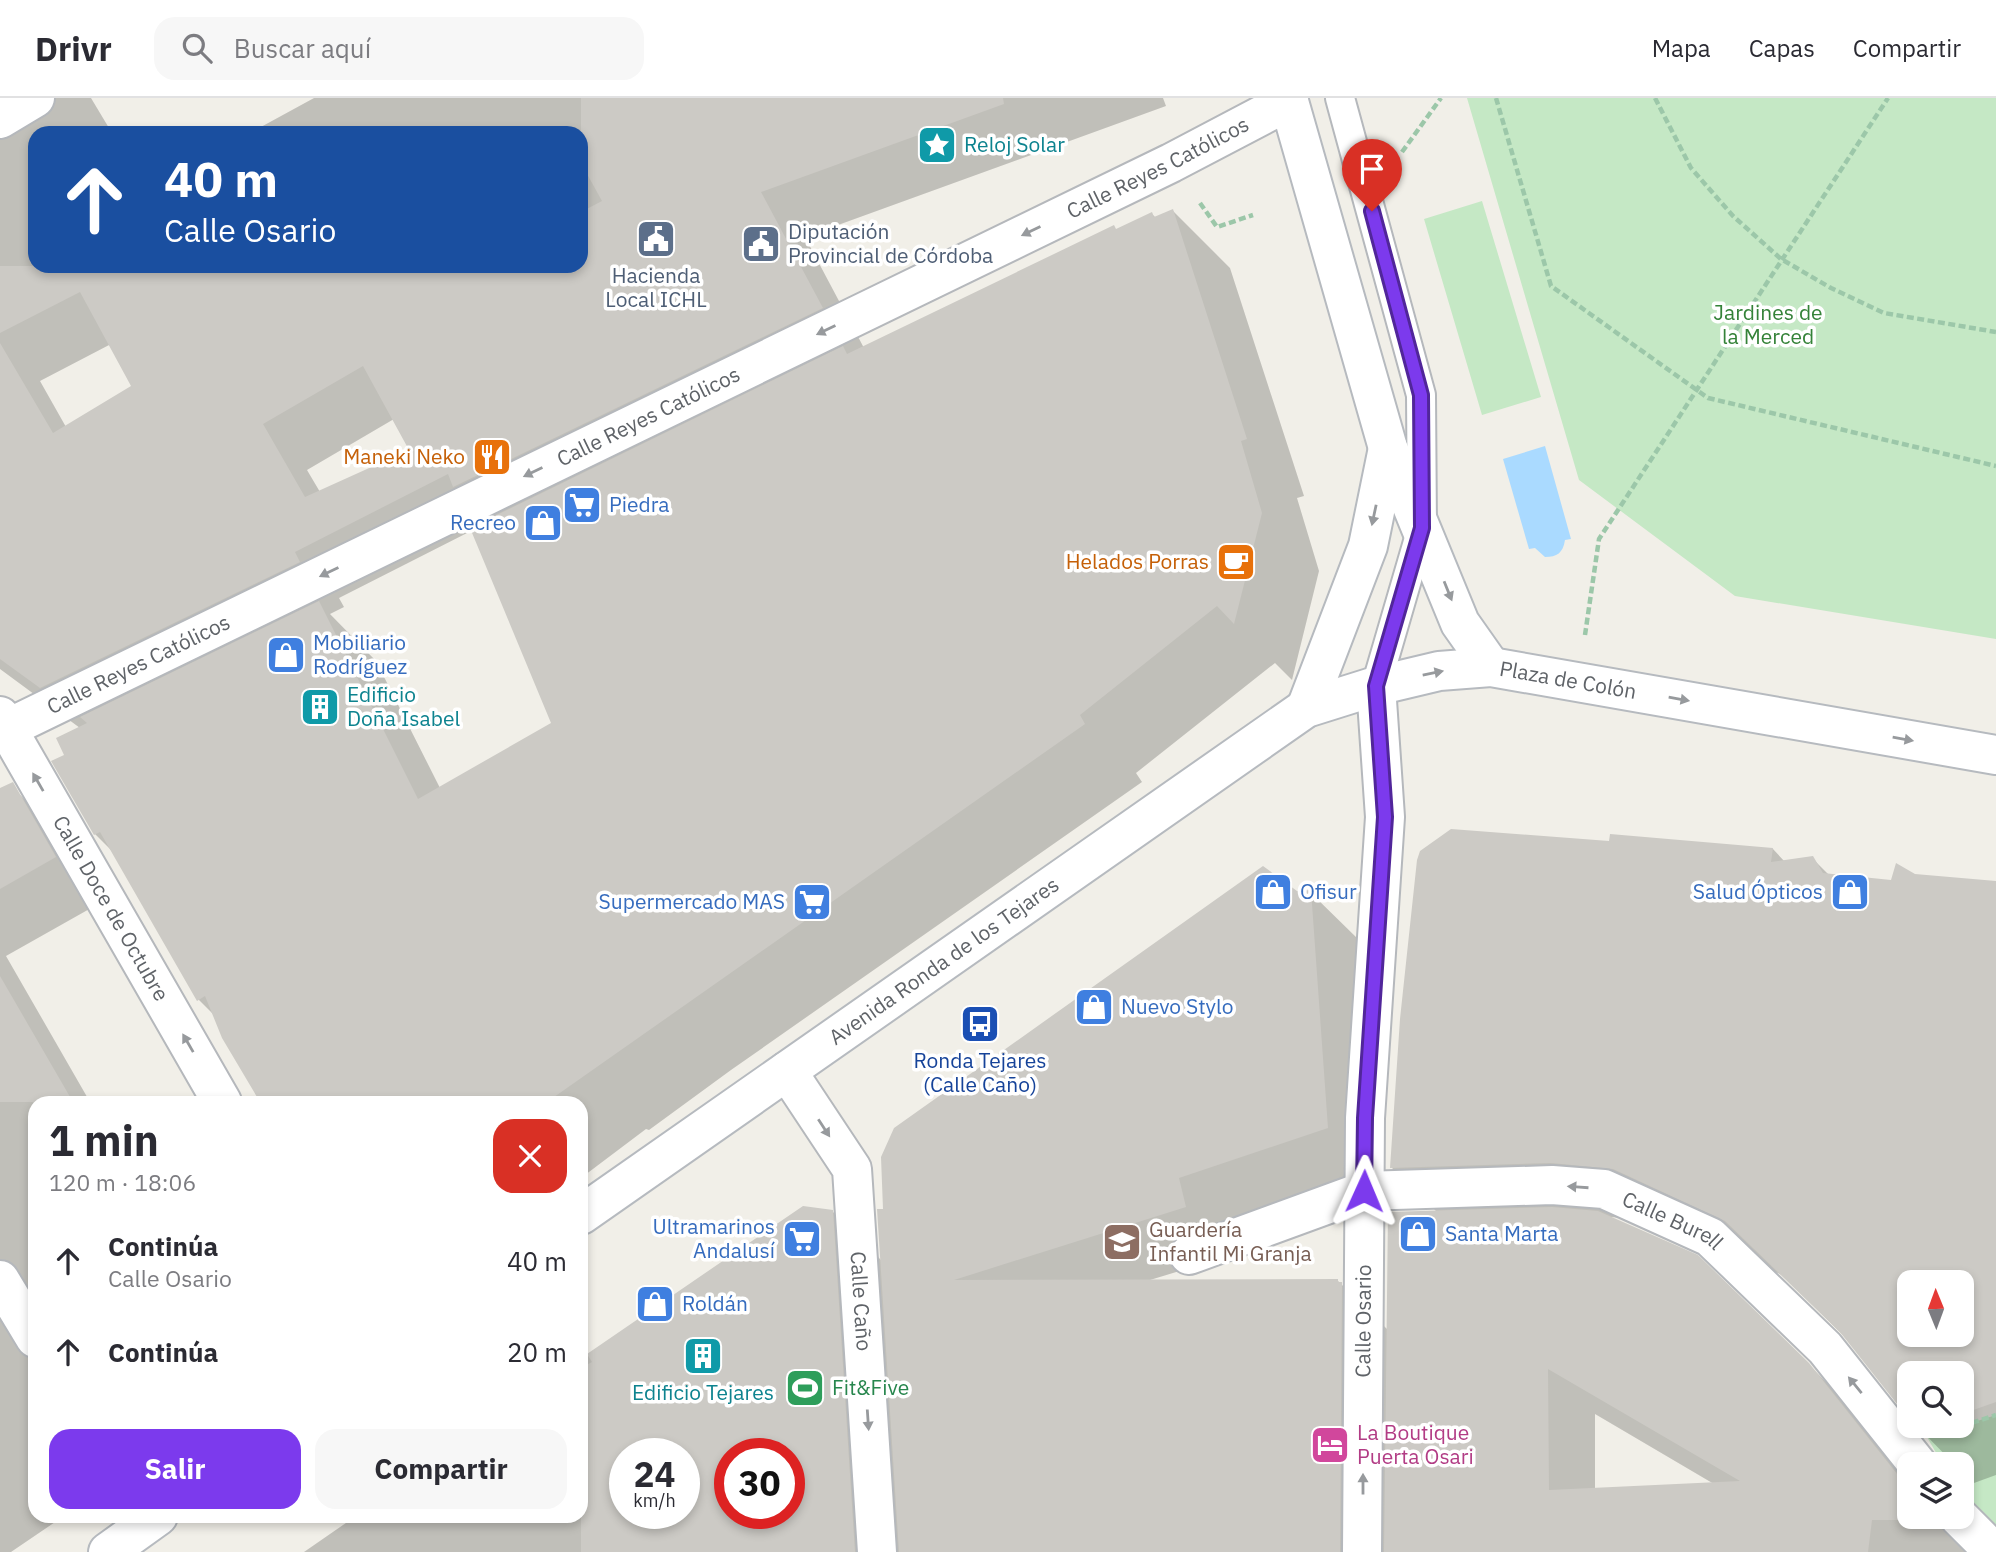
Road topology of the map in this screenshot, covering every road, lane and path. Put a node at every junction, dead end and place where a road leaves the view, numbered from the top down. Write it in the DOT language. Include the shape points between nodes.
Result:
graph roads {
  1 [pos="35,98"];
  2 [pos="1340,98"];
  3 [pos="1441,98"];
  4 [pos="1496,98"];
  5 [pos="1654,98"];
  6 [pos="1888,98"];
  7 [pos="1288,100"];
  8 [pos="0,119"];
  9 [pos="1395,160"];
  10 [pos="1781,259"];
  11 [pos="1996,332"];
  12 [pos="1697,389"];
  13 [pos="1388,448"];
  14 [pos="1996,466"];
  15 [pos="1422,528"];
  16 [pos="1491,667"];
  17 [pos="1578,681"];
  18 [pos="1376,686"];
  19 [pos="1306,708"];
  20 [pos="2,725"];
  21 [pos="1996,755"];
  22 [pos="787,1071"];
  23 [pos="218,1096"];
  24 [pos="1364,1191"];
  25 [pos="588,1210"];
  26 [pos="1189,1255"];
  27 [pos="0,1280"];
  28 [pos="28,1326"];
  29 [pos="1996,1415"];
  30 [pos="1974,1422"];
  31 [pos="1908,1452"];
  32 [pos="143,1523"];
  33 [pos="1971,1529"];
  34 [pos="1996,1550"];
  35 [pos="108,1552"];
  36 [pos="877,1552"];
  37 [pos="1362,1552"];
  1 -- 8 [label="street"];
  2 -- 15 [label="lane" via="1421,395"];
  3 -- 9 [label="path"];
  4 -- 12 [label="path" via="1551,286"];
  5 -- 10 [label="path" via="1691,168 1733,216"];
  6 -- 10 [label="path"];
  7 -- 13 [label="street, Plaza de Colón"];
  7 -- 20 [label="street, Calle Reyes Católicos, one-way" via="1171,163"];
  10 -- 11 [label="path" via="1884,313"];
  10 -- 12 [label="path"];
  12 -- 14 [label="path" via="1708,398"];
  12 -- 17 [label="path" via="1599,539"];
  13 -- 15 [label="street, Plaza de Colón"];
  13 -- 19 [label="street, one-way" via="1368,545"];
  15 -- 16 [label="street, Plaza de Colón, one-way" via="1460,623"];
  15 -- 18 [label="lane"];
  16 -- 17 [label="street, Plaza de Colón"];
  18 -- 16 [label="street, Avenida Ronda de los Tejares, one-way" via="1439,671"];
  17 -- 21 [label="street, Plaza de Colón, one-way"];
  18 -- 19 [label="street, Avenida Ronda de los Tejares"];
  18 -- 24 [label="street, Calle Osario" via="1385,817"];
  19 -- 22 [label="street, Avenida Ronda de los Tejares"];
  23 -- 20 [label="street, Calle Doce de Octubre, one-way"];
  22 -- 25 [label="street, Avenida Ronda de los Tejares"];
  22 -- 36 [label="street, Calle Caño, one-way" via="852,1169"];
  24 -- 26 [label="street"];
  31 -- 24 [label="street, Calle Burell, one-way" via="1825,1348 1710,1237 1604,1189 1552,1185"];
  37 -- 24 [label="street, Calle Osario, one-way"];
  27 -- 28 [label="street"];
  29 -- 30 [label="path"];
  32 -- 35 [label="street"];
  33 -- 34 [label="street"];
}
